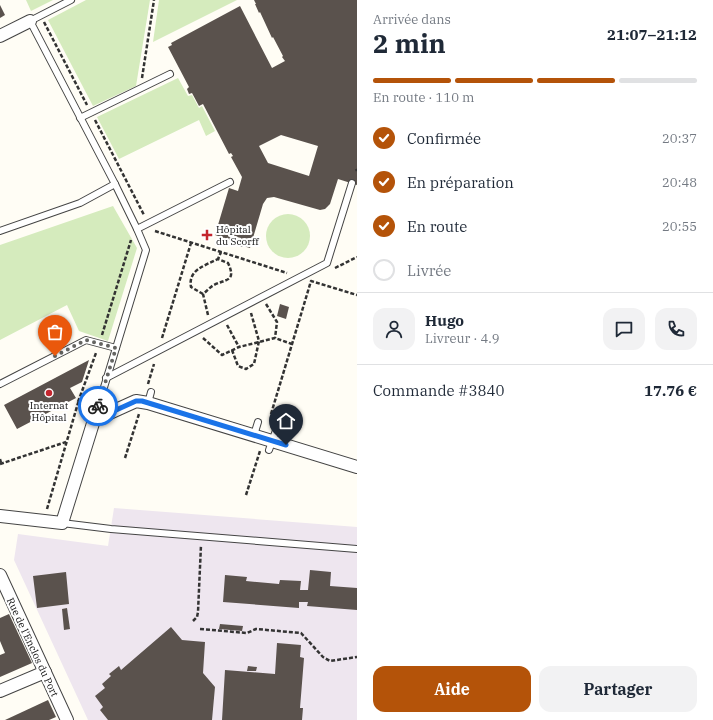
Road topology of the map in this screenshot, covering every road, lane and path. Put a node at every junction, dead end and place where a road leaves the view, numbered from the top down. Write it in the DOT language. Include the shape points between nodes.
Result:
graph roads {
  1 [pos="71,0"];
  2 [pos="154,0"];
  3 [pos="41,16"];
  4 [pos="30,22"];
  5 [pos="0,36"];
  6 [pos="170,74"];
  7 [pos="141,88"];
  8 [pos="91,112"];
  9 [pos="80,118"];
  10 [pos="230,182"];
  11 [pos="352,183"];
  12 [pos="115,184"];
  13 [pos="148,223"];
  14 [pos="0,231"];
  15 [pos="138,232"];
  16 [pos="221,252"];
  17 [pos="357,257"];
  18 [pos="218,259"];
  19 [pos="334,269"];
  20 [pos="316,278"];
  21 [pos="296,279"];
  22 [pos="310,281"];
  23 [pos="203,294"];
  24 [pos="357,295"];
  25 [pos="273,301"];
  26 [pos="266,304"];
  27 [pos="261,307"];
  28 [pos="256,310"];
  29 [pos="251,312"];
  30 [pos="245,315"];
  31 [pos="233,322"];
  32 [pos="210,324"];
  33 [pos="227,325"];
  34 [pos="221,328"];
  35 [pos="209,334"];
  36 [pos="203,337"];
  37 [pos="275,338"];
  38 [pos="196,341"];
  39 [pos="259,341"];
  40 [pos="99,344"];
  41 [pos="292,344"];
  42 [pos="239,347"];
  43 [pos="116,348"];
  44 [pos="232,350"];
  45 [pos="154,363"];
  46 [pos="148,366"];
  47 [pos="106,378"];
  48 [pos="0,384"];
  49 [pos="103,389"];
  50 [pos="78,403"];
  51 [pos="270,416"];
  52 [pos="280,419"];
  53 [pos="94,420"];
  54 [pos="258,422"];
  55 [pos="264,441"];
  56 [pos="66,442"];
  57 [pos="0,459"];
  58 [pos="1,464"];
  59 [pos="357,467"];
  60 [pos="246,495"];
  61 [pos="47,508"];
  62 [pos="0,516"];
  63 [pos="62,523"];
  64 [pos="202,536"];
  65 [pos="357,548"];
  66 [pos="0,574"];
  67 [pos="193,621"];
  68 [pos="200,629"];
  69 [pos="357,657"];
  70 [pos="45,672"];
  71 [pos="0,691"];
  72 [pos="67,720"];
  1 -- 3 [label="lane"];
  2 -- 7 [label="path"];
  3 -- 4 [label="lane"];
  3 -- 8 [label="path"];
  4 -- 5 [label="street"];
  4 -- 9 [label="lane"];
  6 -- 7 [label="lane"];
  7 -- 8 [label="lane"];
  8 -- 9 [label="lane"];
  8 -- 13 [label="path"];
  9 -- 12 [label="lane"];
  10 -- 13 [label="lane"];
  11 -- 21 [label="lane" via="327,263"];
  12 -- 14 [label="lane" via="80,203"];
  12 -- 15 [label="lane"];
  13 -- 15 [label="lane"];
  13 -- 16 [label="path" via="152,230"];
  15 -- 40 [label="path" via="131,239"];
  15 -- 43 [label="lane" via="146,250"];
  16 -- 18 [label="path"];
  16 -- 21 [label="path" via="294,275"];
  17 -- 19 [label="path"];
  18 -- 23 [label="path" via="193,273 189,280 191,287"];
  18 -- 23 [label="path" via="228,263 230,277 227,281 213,285"];
  20 -- 22 [label="path"];
  21 -- 22 [label="path" via="300,287"];
  21 -- 32 [label="lane"];
  22 -- 24 [label="path"];
  22 -- 41 [label="path"];
  23 -- 32 [label="path"];
  25 -- 26 [label="path"];
  26 -- 27 [label="path"];
  26 -- 37 [label="path" via="277,322"];
  28 -- 29 [label="path"];
  29 -- 30 [label="path"];
  29 -- 39 [label="path"];
  31 -- 33 [label="path"];
  32 -- 47 [label="lane"];
  33 -- 34 [label="path"];
  33 -- 42 [label="path"];
  35 -- 36 [label="path"];
  36 -- 38 [label="path"];
  36 -- 44 [label="path" via="222,355"];
  37 -- 39 [label="path"];
  37 -- 41 [label="path"];
  39 -- 42 [label="path"];
  39 -- 44 [label="path" via="254,364 246,368 238,366"];
  40 -- 43 [label="lane"];
  40 -- 48 [label="lane" via="86,340"];
  40 -- 50 [label="path"];
  41 -- 51 [label="path"];
  42 -- 44 [label="path"];
  43 -- 47 [label="lane"];
  45 -- 46 [label="path"];
  47 -- 49 [label="lane"];
  49 -- 50 [label="path"];
  49 -- 53 [label="lane"];
  50 -- 56 [label="path"];
  52 -- 55 [label="lane"];
  53 -- 55 [label="street" via="136,401 150,398"];
  53 -- 63 [label="street"];
  54 -- 55 [label="lane"];
  55 -- 59 [label="street"];
  55 -- 60 [label="path"];
  56 -- 58 [label="path"];
  56 -- 61 [label="path"];
  57 -- 58 [label="path"];
  62 -- 63 [label="street"];
  63 -- 64 [label="lane"];
  64 -- 65 [label="lane"];
  64 -- 67 [label="path" via="198,612"];
  66 -- 70 [label="street, Rue de l'Enclos du Port"];
  68 -- 69 [label="path" via="247,633 256,629 301,633 330,661"];
  70 -- 71 [label="street"];
  70 -- 72 [label="street, Rue de l'Enclos du Port"];
}
